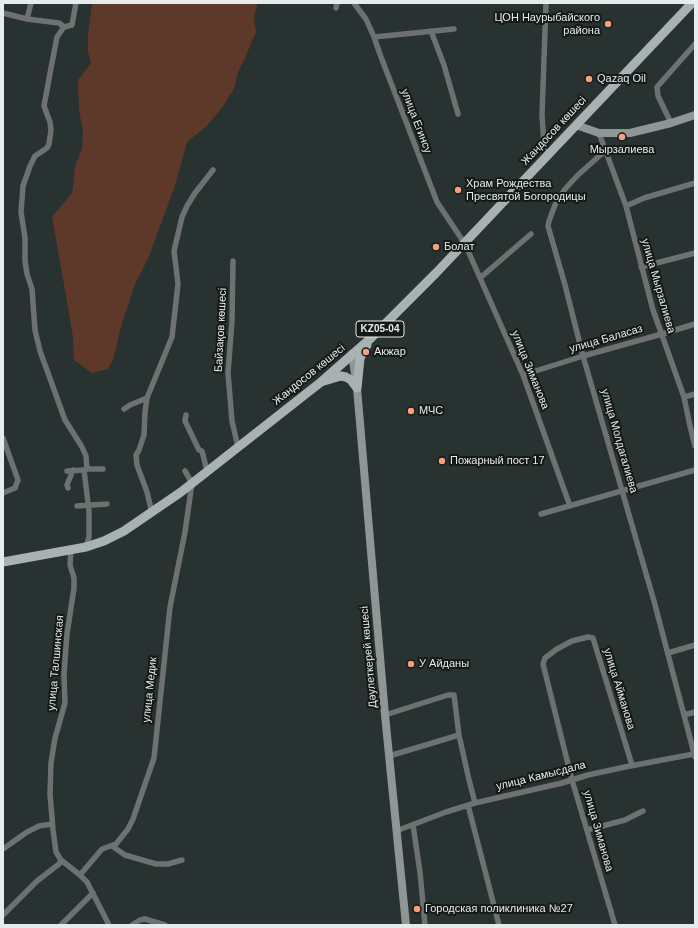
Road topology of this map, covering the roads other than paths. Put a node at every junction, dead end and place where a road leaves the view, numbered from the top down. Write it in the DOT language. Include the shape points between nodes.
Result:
graph roads {
  1 [pos="31,3"];
  2 [pos="76,3"];
  3 [pos="354,3"];
  4 [pos="546,3"];
  5 [pos="692,3"];
  6 [pos="3,14"];
  7 [pos="27,19"];
  8 [pos="64,27"];
  9 [pos="454,29"];
  10 [pos="432,31"];
  11 [pos="374,37"];
  12 [pos="695,44"];
  13 [pos="688,50"];
  14 [pos="695,51"];
  15 [pos="458,114"];
  16 [pos="695,115"];
  17 [pos="670,123"];
  18 [pos="576,125"];
  19 [pos="599,133"];
  20 [pos="606,150"];
  21 [pos="547,156"];
  22 [pos="213,170"];
  23 [pos="695,183"];
  24 [pos="626,206"];
  25 [pos="531,234"];
  26 [pos="465,244"];
  27 [pos="695,253"];
  28 [pos="233,261"];
  29 [pos="641,267"];
  30 [pos="480,278"];
  31 [pos="695,324"];
  32 [pos="662,334"];
  33 [pos="370,339"];
  34 [pos="352,354"];
  35 [pos="583,356"];
  36 [pos="523,375"];
  37 [pos="321,382"];
  38 [pos="357,388"];
  39 [pos="695,394"];
  40 [pos="684,396"];
  41 [pos="147,398"];
  42 [pos="124,410"];
  43 [pos="186,415"];
  44 [pos="3,438"];
  45 [pos="695,446"];
  46 [pos="238,447"];
  47 [pos="103,469"];
  48 [pos="74,470"];
  49 [pos="86,470"];
  50 [pos="695,470"];
  51 [pos="67,471"];
  52 [pos="185,471"];
  53 [pos="207,472"];
  54 [pos="192,483"];
  55 [pos="68,488"];
  56 [pos="623,491"];
  57 [pos="3,493"];
  58 [pos="107,504"];
  59 [pos="88,505"];
  60 [pos="77,506"];
  61 [pos="570,506"];
  62 [pos="152,513"];
  63 [pos="541,514"];
  64 [pos="86,547"];
  65 [pos="71,550"];
  66 [pos="3,562"];
  67 [pos="695,645"];
  68 [pos="668,653"];
  69 [pos="695,712"];
  70 [pos="385,715"];
  71 [pos="684,715"];
  72 [pos="459,735"];
  73 [pos="563,742"];
  74 [pos="389,756"];
  75 [pos="695,756"];
  76 [pos="632,765"];
  77 [pos="572,780"];
  78 [pos="475,803"];
  79 [pos="468,805"];
  80 [pos="643,812"];
  81 [pos="52,824"];
  82 [pos="413,825"];
  83 [pos="587,830"];
  84 [pos="396,831"];
  85 [pos="112,846"];
  86 [pos="3,849"];
  87 [pos="61,860"];
  88 [pos="182,860"];
  89 [pos="80,875"];
  90 [pos="93,893"];
  91 [pos="3,915"];
  92 [pos="107,924"];
  93 [pos="61,925"];
  94 [pos="132,925"];
  95 [pos="165,925"];
  96 [pos="406,925"];
  97 [pos="425,925"];
  98 [pos="499,925"];
  99 [pos="615,925"];
  1 -- 7 [label="street"];
  2 -- 8 [label="street" via="72,25"];
  3 -- 11 [label="street, улица Егинсу" via="366,19"];
  4 -- 21 [label="street" via="542,115"];
  5 -- 18 [label="main road, Жандосов көшесі / KZ05-04"];
  6 -- 7 [label="street"];
  7 -- 8 [label="street" via="59,23"];
  8 -- 49 [label="street" via="57,37 44,106 50,122 49,144 35,156 30,166 23,186 21,212 26,238 25,261 32,289 35,330 40,351 65,420 85,452"];
  9 -- 10 [label="street"];
  10 -- 11 [label="street"];
  10 -- 15 [label="street"];
  11 -- 26 [label="street, улица Егинсу" via="437,202"];
  12 -- 13 [label="street"];
  13 -- 14 [label="street"];
  13 -- 17 [label="street" via="657,87 658,96"];
  16 -- 17 [label="main road"];
  17 -- 19 [label="main road" via="630,133"];
  18 -- 19 [label="main road"];
  18 -- 21 [label="main road, Жандосов көшесі / KZ05-04"];
  19 -- 20 [label="street, улица Мырзалиева"];
  20 -- 24 [label="street, улица Мырзалиева"];
  20 -- 35 [label="street, улица Молдагалиева" via="565,189 548,220"];
  21 -- 26 [label="main road, Жандосов көшесі / KZ05-04"];
  22 -- 41 [label="street" via="195,193 182,217 174,251 178,284 172,337"];
  23 -- 24 [label="street"];
  24 -- 29 [label="street, улица Мырзалиева"];
  25 -- 30 [label="street"];
  26 -- 30 [label="street, улица Зиманова"];
  26 -- 33 [label="main road, Жандосов көшесі / KZ05-04"];
  27 -- 29 [label="street"];
  28 -- 46 [label="street, Байзақов көшесі" via="228,373 232,421"];
  29 -- 32 [label="street, улица Мырзалиева"];
  30 -- 36 [label="street, улица Зиманова"];
  31 -- 32 [label="street, улица Баласаз"];
  32 -- 35 [label="street, улица Баласаз"];
  32 -- 40 [label="street, улица Мырзалиева"];
  33 -- 34 [label="main road, Жандосов көшесі / KZ05-04"];
  33 -- 38 [label="main road" via="360,358"];
  34 -- 37 [label="main road, Жандосов көшесі / KZ05-04"];
  34 -- 38 [label="main road, Дәулеткерей көшесі"];
  35 -- 36 [label="street, улица Баласаз"];
  35 -- 56 [label="street, улица Молдагалиева"];
  36 -- 61 [label="street, улица Зиманова"];
  37 -- 38 [label="main road" via="341,376 351,380"];
  37 -- 46 [label="main road, Жандосов көшесі / KZ05-04"];
  38 -- 70 [label="main road, Дәулеткерей көшесі"];
  39 -- 40 [label="street"];
  40 -- 45 [label="street, улица Мырзалиева"];
  41 -- 42 [label="street" via="130,404"];
  41 -- 62 [label="street" via="144,435 136,460"];
  43 -- 53 [label="street" via="186,421 199,450 202,451"];
  44 -- 57 [label="street" via="18,480 15,488"];
  46 -- 53 [label="main road, Жандосов көшесі / KZ05-04"];
  47 -- 49 [label="street"];
  48 -- 49 [label="street"];
  48 -- 51 [label="street"];
  48 -- 55 [label="street"];
  49 -- 59 [label="street"];
  50 -- 56 [label="street"];
  52 -- 54 [label="street"];
  53 -- 54 [label="main road, Жандосов көшесі / KZ05-04"];
  54 -- 62 [label="main road, Жандосов көшесі / KZ05-04"];
  54 -- 85 [label="street, улица Медик" via="172,599 154,758 133,819"];
  56 -- 61 [label="street"];
  56 -- 68 [label="street, улица Молдагалиева"];
  58 -- 59 [label="street"];
  59 -- 60 [label="street"];
  59 -- 64 [label="street" via="89,537"];
  61 -- 63 [label="street"];
  62 -- 64 [label="main road, Жандосов көшесі / KZ05-04" via="124,531"];
  64 -- 65 [label="main road, Жандосов көшесі / KZ05-04"];
  65 -- 66 [label="main road, Жандосов көшесі / KZ05-04"];
  65 -- 81 [label="street, улица Талшинская" via="70,565 74,583 66,640 65,703 51,763"];
  67 -- 68 [label="street"];
  68 -- 71 [label="street, улица Молдагалиева"];
  69 -- 71 [label="street"];
  70 -- 72 [label="street" via="454,695"];
  70 -- 74 [label="main road, Дәулеткерей көшесі"];
  71 -- 75 [label="street, улица Молдагалиева"];
  72 -- 74 [label="street"];
  72 -- 78 [label="street"];
  73 -- 76 [label="street, улица Айманова" via="543,662 560,647 592,637"];
  73 -- 77 [label="street, улица Зиманова"];
  74 -- 84 [label="main road, Дәулеткерей көшесі"];
  75 -- 76 [label="street, улица Камысдала"];
  76 -- 77 [label="street, улица Камысдала"];
  77 -- 78 [label="street, улица Камысдала"];
  77 -- 83 [label="street, улица Зиманова"];
  78 -- 79 [label="street, улица Камысдала"];
  79 -- 82 [label="street, улица Камысдала"];
  79 -- 98 [label="street"];
  80 -- 83 [label="street" via="625,820"];
  81 -- 86 [label="street" via="39,826"];
  81 -- 87 [label="street, улица Талшинская" via="56,852"];
  82 -- 84 [label="street, улица Камысдала"];
  82 -- 97 [label="street"];
  83 -- 99 [label="street, улица Зиманова"];
  84 -- 96 [label="main road, Дәулеткерей көшесі"];
  85 -- 88 [label="street" via="125,855 156,864"];
  85 -- 89 [label="street, улица Медик" via="102,849"];
  87 -- 89 [label="street"];
  87 -- 91 [label="street" via="60,864"];
  89 -- 90 [label="street"];
  90 -- 92 [label="street"];
  90 -- 93 [label="street"];
  94 -- 95 [label="street" via="145,919"];
}
